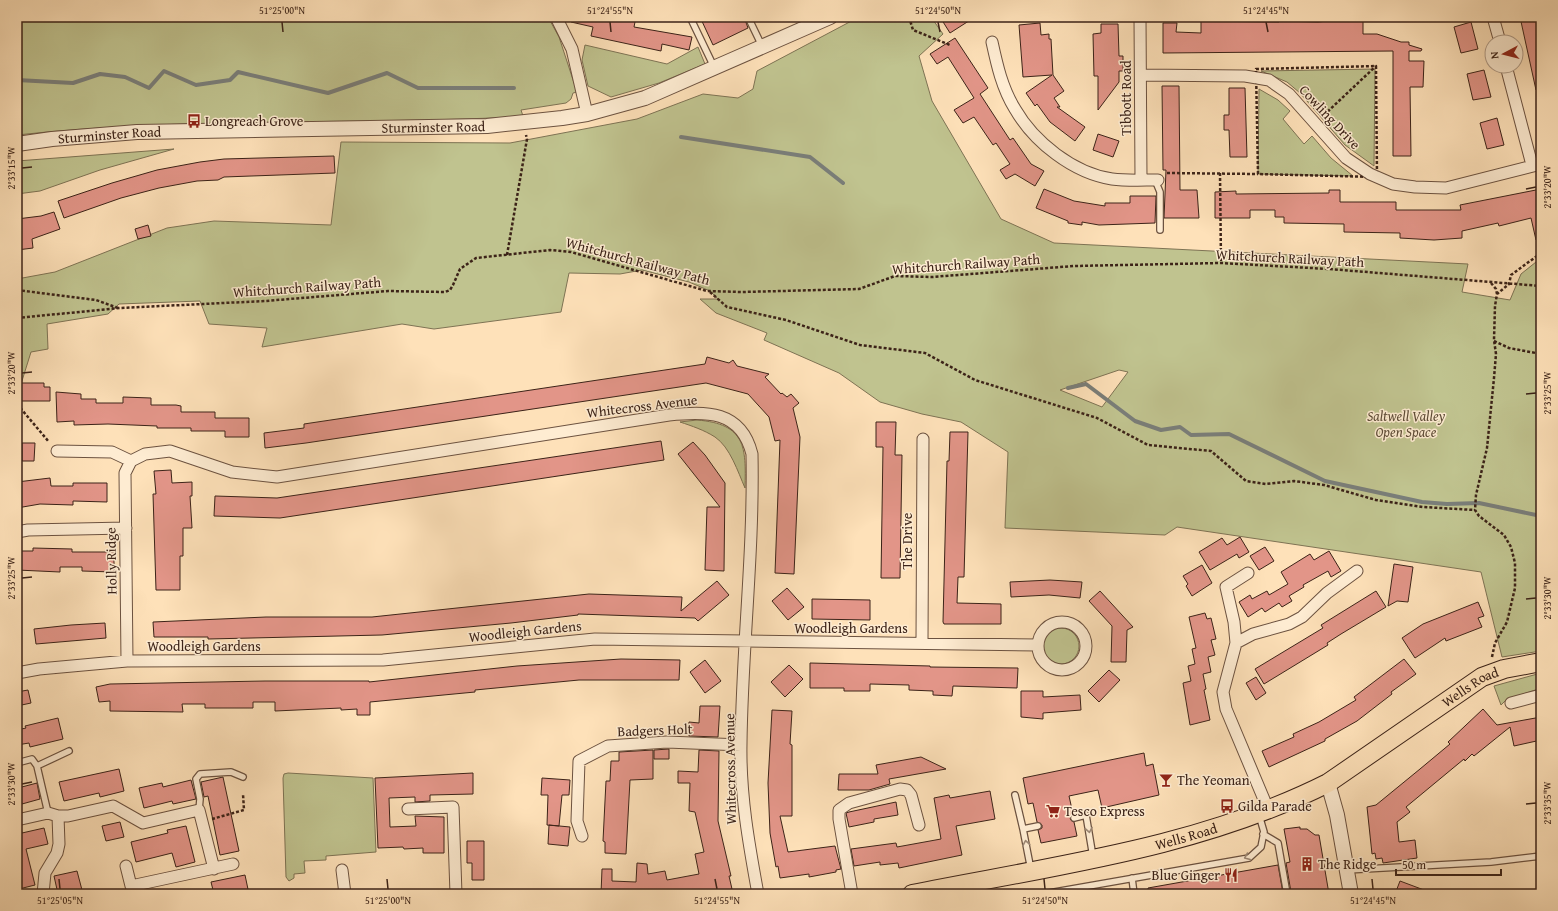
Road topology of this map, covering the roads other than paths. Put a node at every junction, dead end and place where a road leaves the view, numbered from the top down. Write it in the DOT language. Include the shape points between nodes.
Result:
graph roads {
  1 [pos="556,17"];
  2 [pos="690,17"];
  3 [pos="748,17"];
  4 [pos="830,17"];
  5 [pos="1140,17"];
  6 [pos="1493,17"];
  7 [pos="1498,34"];
  8 [pos="992,42"];
  9 [pos="762,46"];
  10 [pos="714,68"];
  11 [pos="1509,74"];
  12 [pos="1141,75"];
  13 [pos="587,114"];
  14 [pos="17,144"];
  15 [pos="1537,165"];
  16 [pos="1141,179"];
  17 [pos="1156,180"];
  18 [pos="1160,230"];
  19 [pos="923,439"];
  20 [pos="57,451"];
  21 [pos="131,461"];
  22 [pos="126,528"];
  23 [pos="17,532"];
  24 [pos="1358,571"];
  25 [pos="1248,573"];
  26 [pos="746,642"];
  27 [pos="922,643"];
  28 [pos="1236,643"];
  29 [pos="1038,644"];
  30 [pos="127,662"];
  31 [pos="1541,662"];
  32 [pos="17,673"];
  33 [pos="1541,695"];
  34 [pos="1511,703"];
  35 [pos="741,745"];
  36 [pos="69,751"];
  37 [pos="17,763"];
  38 [pos="37,766"];
  39 [pos="243,777"];
  40 [pos="1328,783"];
  41 [pos="1015,795"];
  42 [pos="408,810"];
  43 [pos="1263,811"];
  44 [pos="53,814"];
  45 [pos="200,816"];
  46 [pos="1074,818"];
  47 [pos="17,820"];
  48 [pos="919,825"];
  49 [pos="1038,826"];
  50 [pos="1024,829"];
  51 [pos="1263,834"];
  52 [pos="582,836"];
  53 [pos="1541,856"];
  54 [pos="1093,858"];
  55 [pos="233,864"];
  56 [pos="126,866"];
  57 [pos="214,869"];
  58 [pos="342,870"];
  59 [pos="1031,870"];
  60 [pos="1347,870"];
  61 [pos="1132,878"];
  62 [pos="982,887"];
  63 [pos="944,891"];
  64 [pos="43,894"];
  65 [pos="345,894"];
  66 [pos="456,894"];
  67 [pos="758,894"];
  68 [pos="852,894"];
  69 [pos="912,894"];
  70 [pos="1043,894"];
  71 [pos="1134,894"];
  72 [pos="1287,894"];
  73 [pos="1351,894"];
  1 -- 13 [label="street" via="572,49"];
  2 -- 10 [label="lane"];
  3 -- 9 [label="lane"];
  4 -- 9 [label="street, Sturminster Road"];
  5 -- 12 [label="street, Tibbott Road"];
  6 -- 7 [label="street"];
  8 -- 16 [label="street" via="1000,77 1015,109 1036,136 1059,156 1085,171 1111,179"];
  9 -- 10 [label="street, Sturminster Road"];
  10 -- 13 [label="street, Sturminster Road" via="645,98"];
  11 -- 15 [label="street"];
  12 -- 15 [label="street, Cowling Drive" via="1245,76 1269,80 1289,94 1346,158 1393,184 1446,188"];
  12 -- 16 [label="street, Tibbott Road"];
  13 -- 14 [label="street, Sturminster Road" via="522,124 487,126 137,132"];
  16 -- 17 [label="street"];
  17 -- 18 [label="lane" via="1160,192"];
  19 -- 27 [label="street, The Drive"];
  20 -- 21 [label="street" via="112,452"];
  21 -- 22 [label="street, Holly Ridge" via="125,473"];
  21 -- 26 [label="street, Whitecross Avenue" via="145,454 170,451 232,472 277,477 669,415 709,413 735,425 748,440 752,454"];
  22 -- 23 [label="street"];
  22 -- 30 [label="street, Holly Ridge"];
  24 -- 28 [label="street" via="1302,617 1289,624 1253,634"];
  25 -- 28 [label="street" via="1226,587"];
  26 -- 27 [label="street, Woodleigh Gardens"];
  26 -- 30 [label="street, Woodleigh Gardens" via="595,639 383,660"];
  26 -- 35 [label="street, Whitecross Avenue"];
  27 -- 29 [label="street, Woodleigh Gardens"];
  28 -- 43 [label="street" via="1223,692 1226,709"];
  29 -- 29 [label="street" via="1042,632 1049,626 1063,622 1079,629 1084,636 1085,655 1072,669 1053,669 1046,665 1038,652"];
  30 -- 32 [label="street, Woodleigh Gardens" via="39,668"];
  31 -- 40 [label="highway, Wells Road" via="1493,673 1465,687"];
  33 -- 34 [label="street"];
  35 -- 52 [label="street, Badgers Holt" via="667,742 608,746 579,761 577,821"];
  35 -- 67 [label="street, Whitecross Avenue" via="746,831"];
  36 -- 38 [label="lane"];
  37 -- 38 [label="lane" via="32,759"];
  38 -- 44 [label="lane"];
  39 -- 45 [label="lane" via="231,772 200,774 196,779"];
  40 -- 43 [label="highway, Wells Road"];
  40 -- 60 [label="street"];
  41 -- 50 [label="lane"];
  42 -- 66 [label="street" via="453,807"];
  43 -- 51 [label="lane"];
  43 -- 54 [label="highway, Wells Road" via="1173,841"];
  44 -- 45 [label="street" via="68,816 114,806 143,823"];
  44 -- 47 [label="street"];
  44 -- 64 [label="street" via="58,849 45,873"];
  45 -- 57 [label="street"];
  46 -- 54 [label="lane, one-way" via="1086,815"];
  48 -- 68 [label="street" via="911,795 907,790 900,789 849,803 839,810"];
  49 -- 50 [label="lane"];
  59 -- 50 [label="lane, one-way"];
  51 -- 61 [label="lane, one-way" via="1261,847 1249,858"];
  51 -- 72 [label="lane" via="1278,843"];
  53 -- 60 [label="lane" via="1491,862"];
  54 -- 59 [label="highway, Wells Road"];
  55 -- 57 [label="street"];
  56 -- 57 [label="street" via="131,886"];
  58 -- 65 [label="street"];
  59 -- 62 [label="highway, Wells Road"];
  60 -- 73 [label="street"];
  61 -- 70 [label="lane"];
  61 -- 71 [label="lane"];
  62 -- 63 [label="highway, Wells Road"];
  63 -- 69 [label="highway, Wells Road"];
}
